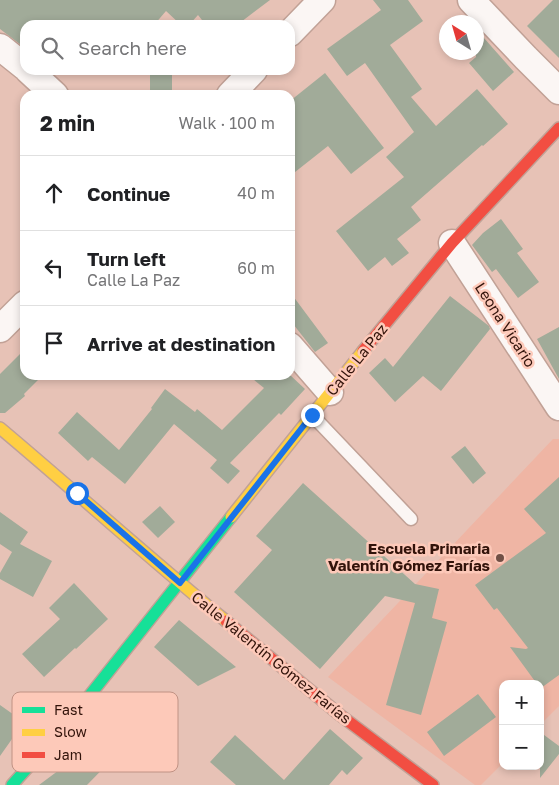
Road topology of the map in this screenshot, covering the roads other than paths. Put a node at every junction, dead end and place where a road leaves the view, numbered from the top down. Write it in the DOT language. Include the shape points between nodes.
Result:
graph roads {
  1 [pos="322,0"];
  2 [pos="471,0"];
  3 [pos="295,28"];
  4 [pos="0,47"];
  5 [pos="20,63"];
  6 [pos="33,75"];
  7 [pos="249,75"];
  8 [pos="50,90"];
  9 [pos="235,90"];
  10 [pos="559,91"];
  11 [pos="559,128"];
  12 [pos="452,242"];
  13 [pos="20,309"];
  14 [pos="0,329"];
  15 [pos="295,352"];
  16 [pos="330,392"];
  17 [pos="559,407"];
  18 [pos="312,415"];
  19 [pos="0,428"];
  20 [pos="410,519"];
  21 [pos="180,583"];
  22 [pos="93,692"];
  23 [pos="24,772"];
  24 [pos="12,785"];
  25 [pos="433,785"];
  1 -- 3 [label="street"];
  2 -- 10 [label="street"];
  4 -- 5 [label="street"];
  6 -- 8 [label="street"];
  7 -- 9 [label="street"];
  11 -- 12 [label="street, Calle La Paz"];
  12 -- 16 [label="street, Calle La Paz"];
  12 -- 17 [label="street, Leona Vicario"];
  13 -- 14 [label="street"];
  15 -- 16 [label="street"];
  16 -- 18 [label="street, Calle La Paz"];
  18 -- 20 [label="lane"];
  18 -- 21 [label="street, Calle La Paz"];
  19 -- 21 [label="street, Calle Valentín Gómez Farías"];
  21 -- 22 [label="street, Calle La Paz"];
  21 -- 25 [label="street, Calle Valentín Gómez Farías" via="340,715"];
  23 -- 24 [label="street, Calle La Paz"];
}
